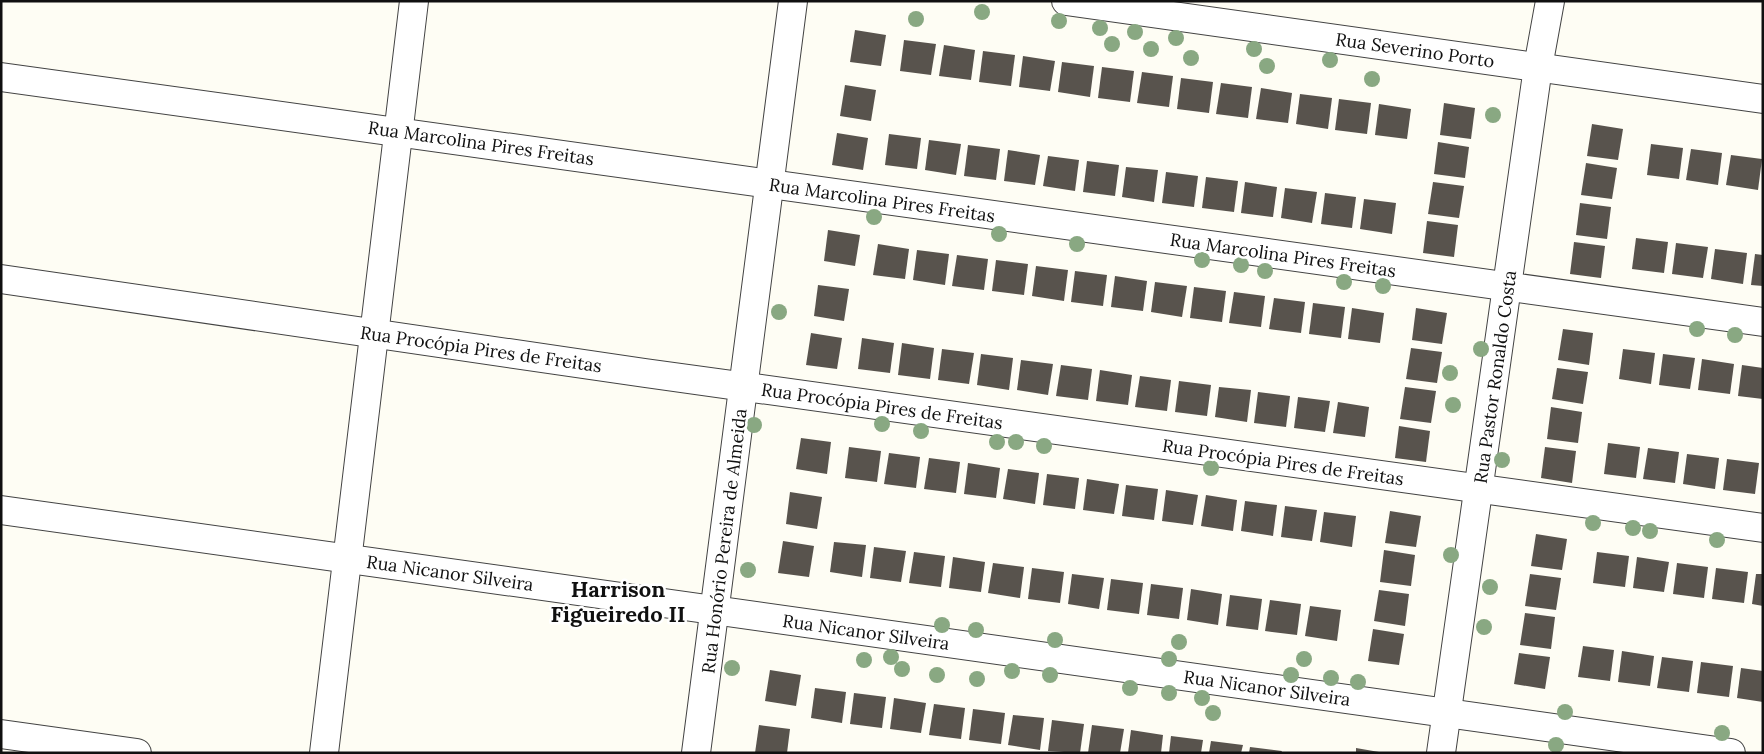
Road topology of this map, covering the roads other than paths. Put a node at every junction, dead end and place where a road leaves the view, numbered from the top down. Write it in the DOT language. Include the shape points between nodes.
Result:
graph roads {
  1 [pos="414,1"];
  2 [pos="793,1"];
  3 [pos="1066,1"];
  4 [pos="1550,1"];
  5 [pos="1538,67"];
  6 [pos="1,77"];
  7 [pos="1763,99"];
  8 [pos="398,132"];
  9 [pos="769,184"];
  10 [pos="1,279"];
  11 [pos="1507,286"];
  12 [pos="1763,322"];
  13 [pos="374,333"];
  14 [pos="744,386"];
  15 [pos="1479,489"];
  16 [pos="1,510"];
  17 [pos="1763,528"];
  18 [pos="347,559"];
  19 [pos="715,611"];
  20 [pos="1447,713"];
  21 [pos="1,734"];
  22 [pos="137,753"];
  23 [pos="324,753"];
  24 [pos="696,753"];
  25 [pos="1441,753"];
  26 [pos="1731,753"];
  1 -- 8 [label="street"];
  2 -- 9 [label="street, Rua Honório Pereira de Almeida"];
  3 -- 5 [label="street, Rua Severino Porto"];
  4 -- 5 [label="street, Rua Pastor Ronaldo Costa"];
  5 -- 7 [label="street, Rua Severino Porto"];
  5 -- 11 [label="street, Rua Pastor Ronaldo Costa"];
  6 -- 8 [label="street, Rua Marcolina Pires Freitas"];
  8 -- 9 [label="street, Rua Marcolina Pires Freitas"];
  8 -- 13 [label="street"];
  9 -- 11 [label="street, Rua Marcolina Pires Freitas"];
  9 -- 14 [label="street, Rua Honório Pereira de Almeida"];
  10 -- 13 [label="street, Rua Procópia Pires de Freitas"];
  11 -- 12 [label="street, Rua Marcolina Pires Freitas"];
  11 -- 15 [label="street, Rua Pastor Ronaldo Costa"];
  13 -- 14 [label="street, Rua Procópia Pires de Freitas"];
  13 -- 18 [label="street"];
  14 -- 15 [label="street, Rua Procópia Pires de Freitas"];
  14 -- 19 [label="street, Rua Honório Pereira de Almeida"];
  15 -- 17 [label="street, Rua Procópia Pires de Freitas"];
  15 -- 20 [label="street, Rua Pastor Ronaldo Costa"];
  16 -- 18 [label="street, Rua Nicanor Silveira"];
  18 -- 19 [label="street, Rua Nicanor Silveira"];
  18 -- 23 [label="street"];
  19 -- 20 [label="street, Rua Nicanor Silveira"];
  19 -- 24 [label="street, Rua Honório Pereira de Almeida"];
  20 -- 25 [label="street, Rua Pastor Ronaldo Costa"];
  20 -- 26 [label="street, Rua Nicanor Silveira"];
  21 -- 22 [label="street"];
}
